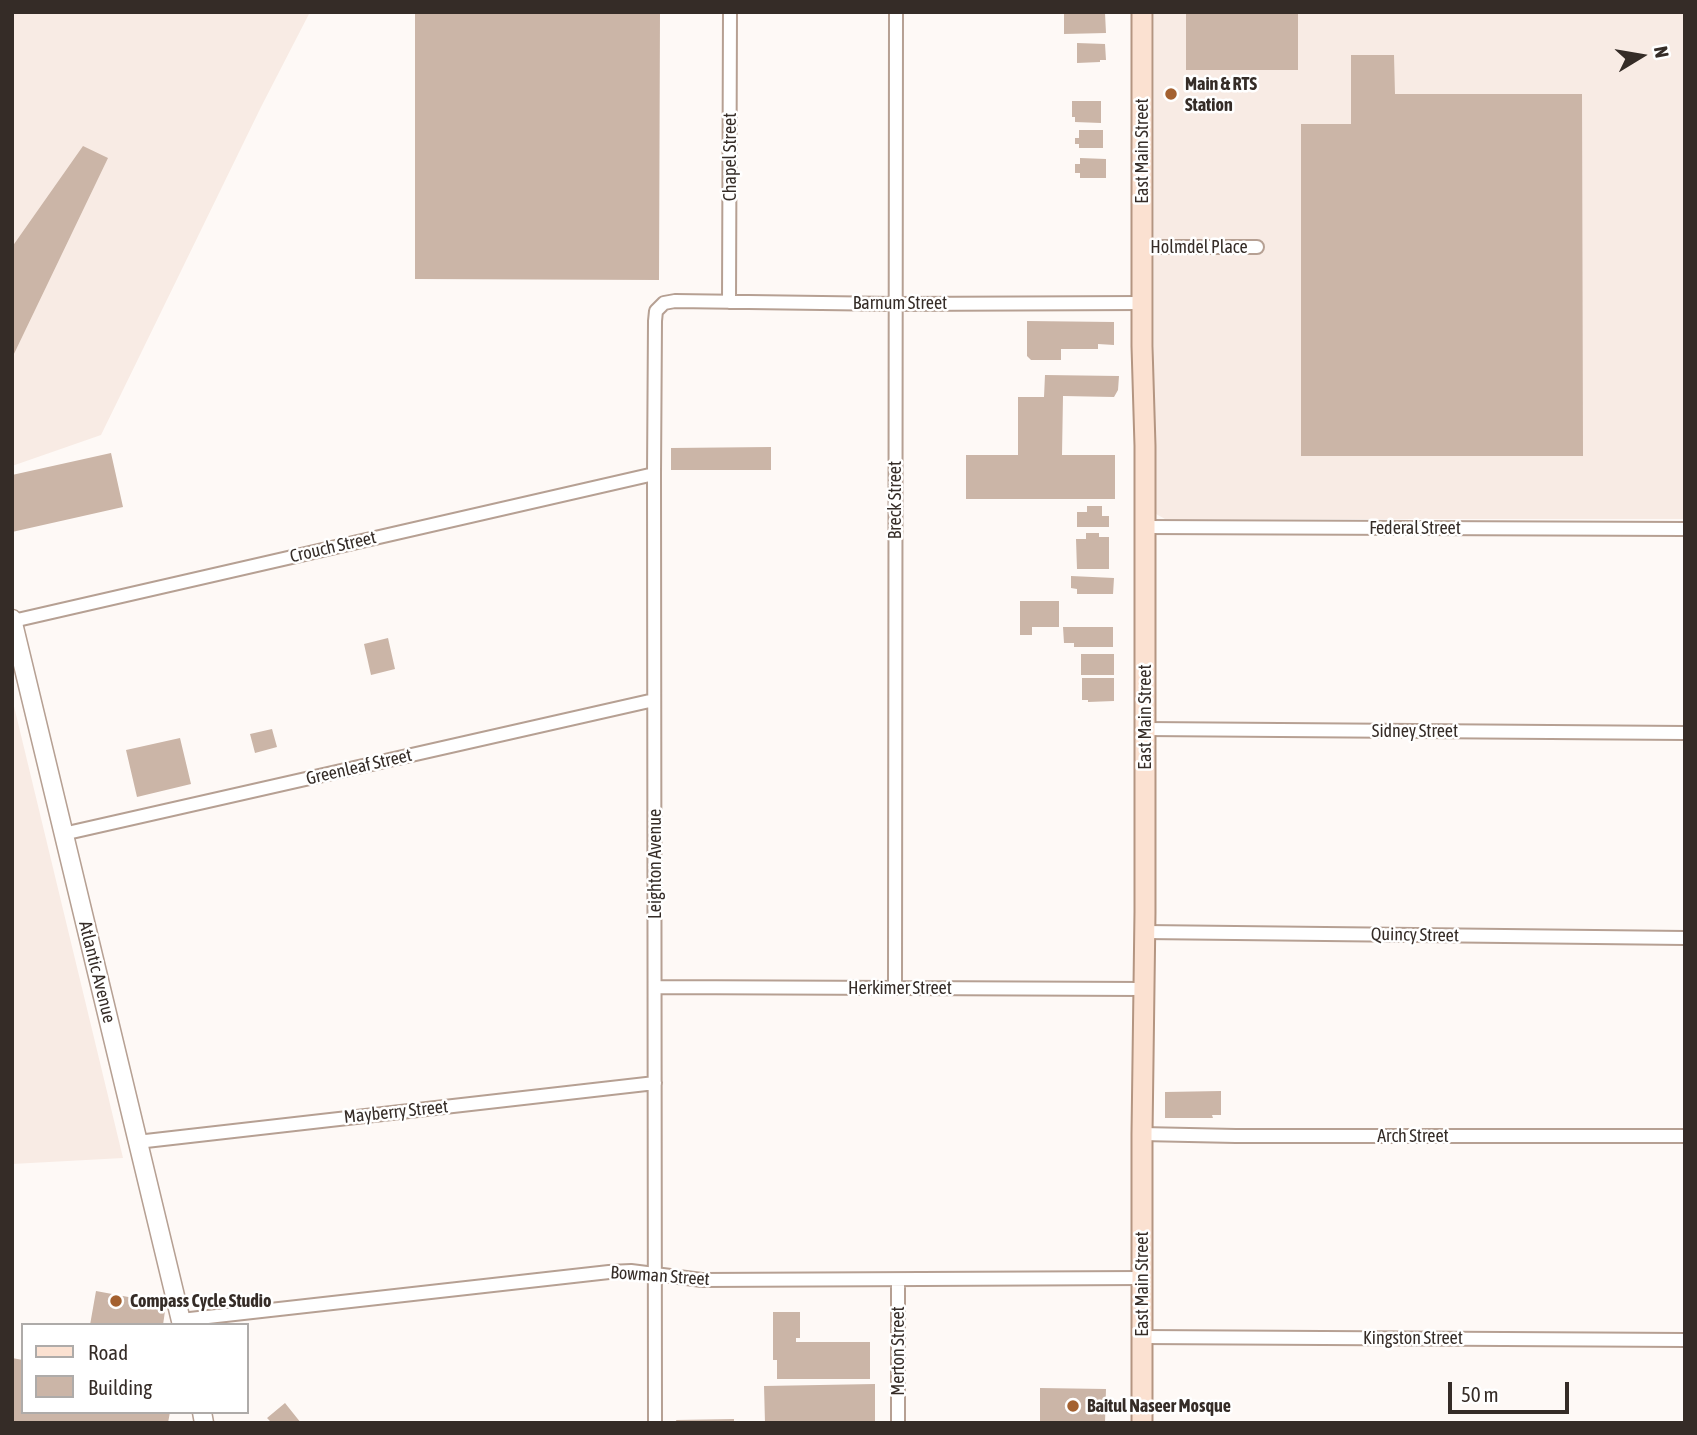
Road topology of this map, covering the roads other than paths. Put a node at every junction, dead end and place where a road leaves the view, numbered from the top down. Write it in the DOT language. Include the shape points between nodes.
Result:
graph roads {
  1 [pos="730,12"];
  2 [pos="896,12"];
  3 [pos="1142,12"];
  4 [pos="1142,247"];
  5 [pos="1257,247"];
  6 [pos="729,302"];
  7 [pos="1142,303"];
  8 [pos="895,304"];
  9 [pos="660,306"];
  10 [pos="654,474"];
  11 [pos="1145,527"];
  12 [pos="1685,529"];
  13 [pos="12,620"];
  14 [pos="654,700"];
  15 [pos="1145,729"];
  16 [pos="1685,733"];
  17 [pos="63,834"];
  18 [pos="1145,932"];
  19 [pos="1685,938"];
  20 [pos="656,988"];
  21 [pos="895,988"];
  22 [pos="1144,989"];
  23 [pos="655,1083"];
  24 [pos="1142,1134"];
  25 [pos="1685,1136"];
  26 [pos="137,1142"];
  27 [pos="655,1274"];
  28 [pos="1142,1278"];
  29 [pos="898,1280"];
  30 [pos="182,1323"];
  31 [pos="1142,1337"];
  32 [pos="1685,1340"];
  33 [pos="655,1423"];
  34 [pos="898,1423"];
  35 [pos="1142,1423"];
  1 -- 6 [label="street, Chapel Street"];
  2 -- 8 [label="street, Breck Street"];
  3 -- 4 [label="main road, East Main Street"];
  4 -- 5 [label="street, Holmdel Place"];
  4 -- 7 [label="main road, East Main Street"];
  6 -- 8 [label="street, Barnum Street"];
  6 -- 9 [label="street, Barnum Street" via="675,301"];
  7 -- 8 [label="street, Barnum Street"];
  7 -- 11 [label="main road, East Main Street"];
  8 -- 21 [label="street, Breck Street"];
  9 -- 10 [label="street, Leighton Avenue" via="655,321"];
  10 -- 13 [label="street, Crouch Street"];
  10 -- 14 [label="street, Leighton Avenue"];
  11 -- 12 [label="street, Federal Street"];
  11 -- 15 [label="main road, East Main Street"];
  13 -- 17 [label="main road, Atlantic Avenue"];
  14 -- 17 [label="street, Greenleaf Street"];
  14 -- 20 [label="street, Leighton Avenue"];
  15 -- 16 [label="street, Sidney Street"];
  15 -- 18 [label="main road, East Main Street"];
  17 -- 26 [label="main road, Atlantic Avenue"];
  18 -- 19 [label="street, Quincy Street"];
  18 -- 22 [label="main road, East Main Street"];
  20 -- 21 [label="street, Herkimer Street"];
  20 -- 23 [label="street, Leighton Avenue"];
  21 -- 22 [label="street, Herkimer Street"];
  22 -- 24 [label="main road, East Main Street"];
  23 -- 26 [label="street, Mayberry Street"];
  23 -- 27 [label="street, Leighton Avenue"];
  24 -- 25 [label="street, Arch Street"];
  24 -- 28 [label="main road, East Main Street"];
  26 -- 30 [label="main road, Atlantic Avenue"];
  27 -- 29 [label="street, Bowman Street" via="702,1280"];
  27 -- 30 [label="street, Bowman Street" via="609,1272"];
  27 -- 33 [label="street, Leighton Avenue"];
  28 -- 29 [label="street, Bowman Street"];
  28 -- 31 [label="main road, East Main Street"];
  29 -- 34 [label="street, Merton Street"];
  31 -- 32 [label="street, Kingston Street"];
  31 -- 35 [label="main road, East Main Street"];
}
